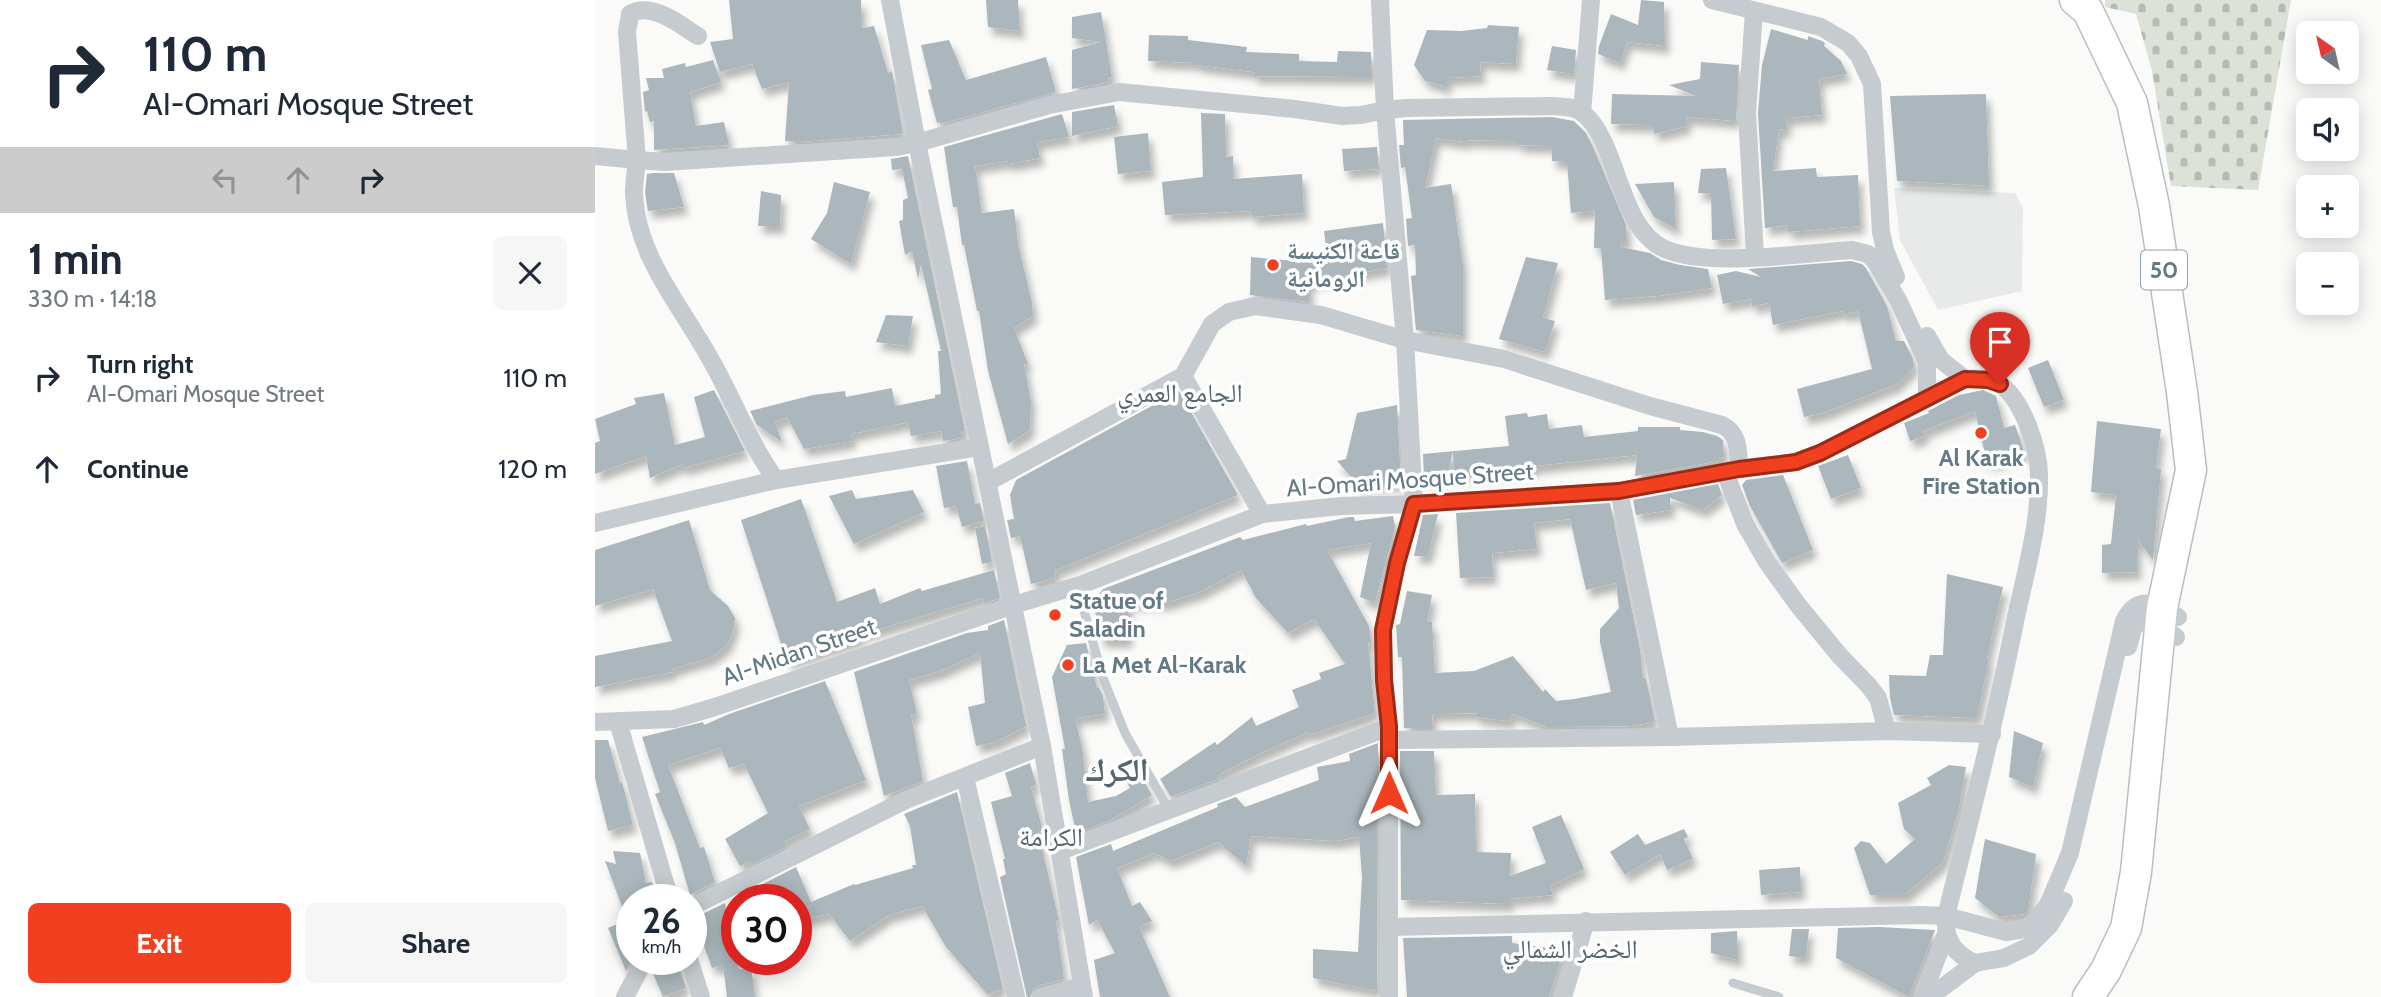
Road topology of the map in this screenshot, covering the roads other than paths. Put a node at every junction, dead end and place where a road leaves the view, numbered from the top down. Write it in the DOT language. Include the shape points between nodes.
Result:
graph roads {
  1 [pos="890,0"];
  2 [pos="1380,0"];
  3 [pos="1591,0"];
  4 [pos="1712,0"];
  5 [pos="2084,4"];
  6 [pos="1754,11"];
  7 [pos="698,36"];
  8 [pos="1385,110"];
  9 [pos="1582,113"];
  10 [pos="917,143"];
  11 [pos="595,156"];
  12 [pos="636,160"];
  13 [pos="1877,252"];
  14 [pos="1755,256"];
  15 [pos="1405,340"];
  16 [pos="1183,376"];
  17 [pos="1965,379"];
  18 [pos="1927,398"];
  19 [pos="979,447"];
  20 [pos="1732,471"];
  21 [pos="776,480"];
  22 [pos="988,482"];
  23 [pos="1619,491"];
  24 [pos="1414,504"];
  25 [pos="1262,514"];
  26 [pos="595,523"];
  27 [pos="1077,586"];
  28 [pos="1014,605"];
  29 [pos="2169,622"];
  30 [pos="595,722"];
  31 [pos="618,722"];
  32 [pos="1887,731"];
  33 [pos="1389,734"];
  34 [pos="1991,734"];
  35 [pos="1670,737"];
  36 [pos="1042,746"];
  37 [pos="965,777"];
  38 [pos="1169,810"];
  39 [pos="1060,850"];
  40 [pos="665,884"];
  41 [pos="707,899"];
  42 [pos="1585,921"];
  43 [pos="1946,925"];
  44 [pos="1389,927"];
  45 [pos="2019,930"];
  46 [pos="2016,953"];
  47 [pos="1975,963"];
  48 [pos="637,975"];
  49 [pos="694,975"];
  50 [pos="1733,983"];
  51 [pos="1083,992"];
  52 [pos="625,997"];
  53 [pos="701,997"];
  54 [pos="1016,997"];
  55 [pos="1041,997"];
  56 [pos="1389,997"];
  57 [pos="1563,997"];
  58 [pos="1779,997"];
  59 [pos="1922,997"];
  60 [pos="1930,997"];
  61 [pos="2088,997"];
  62 [pos="2107,997"];
  1 -- 10 [label="street"];
  2 -- 8 [label="street"];
  3 -- 9 [label="street"];
  4 -- 6 [label="street"];
  5 -- 29 [label="main road, 50" via="2131,103 2154,206 2182,392 2191,470 2178,537 2182,593"];
  6 -- 13 [label="street" via="1836,34 1867,68 1872,84 1881,232"];
  6 -- 14 [label="street" via="1747,113"];
  7 -- 12 [label="street" via="656,12 644,9 630,14 627,32"];
  8 -- 9 [label="street" via="1552,106"];
  8 -- 10 [label="street" via="1342,116 1119,92 1049,105"];
  8 -- 15 [label="street"];
  9 -- 14 [label="street" via="1598,134 1632,214 1653,242 1680,253 1717,259"];
  10 -- 12 [label="street" via="855,151"];
  10 -- 19 [label="street"];
  11 -- 12 [label="street"];
  12 -- 21 [label="street" via="636,212 649,254"];
  13 -- 14 [label="street"];
  13 -- 17 [label="street" via="1897,279 1937,355"];
  13 -- 18 [label="street" via="1882,271 1919,342 1928,369"];
  15 -- 16 [label="street" via="1321,315 1239,308 1212,324"];
  15 -- 20 [label="street" via="1503,359 1650,407 1723,425 1734,435"];
  15 -- 24 [label="street"];
  16 -- 22 [label="street"];
  16 -- 25 [label="street"];
  17 -- 18 [label="street, AI-Omari Mosque Street"];
  17 -- 34 [label="street" via="2000,384 2009,395 2030,430 2039,473 2030,551"];
  18 -- 20 [label="street, AI-Omari Mosque Street" via="1796,462"];
  19 -- 21 [label="street"];
  19 -- 22 [label="street"];
  20 -- 23 [label="street, AI-Omari Mosque Street"];
  20 -- 32 [label="street" via="1745,524 1767,562 1878,698"];
  21 -- 26 [label="street"];
  22 -- 28 [label="street"];
  23 -- 24 [label="street, AI-Omari Mosque Street"];
  23 -- 35 [label="street"];
  24 -- 25 [label="street, AI-Omari Mosque Street"];
  24 -- 33 [label="street" via="1383,630"];
  25 -- 27 [label="street, AI-Omari Mosque Street"];
  27 -- 28 [label="street, AI-Omari Mosque Street"];
  27 -- 38 [label="lane" via="1103,678 1125,733"];
  28 -- 31 [label="street, AI-Midan Street" via="705,710 674,719"];
  28 -- 36 [label="street"];
  29 -- 45 [label="street" via="2155,604 2139,605 2127,614 2070,853 2048,905 2031,925"];
  29 -- 46 [label="street" via="2142,621 2134,626 2077,868 2050,925 2041,937"];
  29 -- 61 [label="main road, 50" via="2126,928"];
  29 -- 62 [label="main road, 50" via="2155,865 2137,948 2124,976"];
  30 -- 31 [label="street, AI-Midan Street"];
  31 -- 40 [label="street"];
  32 -- 34 [label="street"];
  32 -- 35 [label="street"];
  33 -- 35 [label="street"];
  33 -- 38 [label="street"];
  33 -- 44 [label="street"];
  34 -- 43 [label="street"];
  36 -- 37 [label="street"];
  36 -- 39 [label="street"];
  37 -- 41 [label="street" via="906,800"];
  37 -- 54 [label="street"];
  38 -- 39 [label="street"];
  39 -- 51 [label="street"];
  42 -- 43 [label="street"];
  42 -- 44 [label="street"];
  42 -- 57 [label="street"];
  43 -- 45 [label="street"];
  43 -- 47 [label="street" via="1955,950"];
  43 -- 59 [label="street"];
  44 -- 56 [label="street"];
  45 -- 46 [label="street"];
  46 -- 47 [label="street"];
  47 -- 60 [label="street"];
  48 -- 52 [label="street"];
  49 -- 53 [label="street"];
  50 -- 58 [label="lane"];
  51 -- 55 [label="street"];
}
